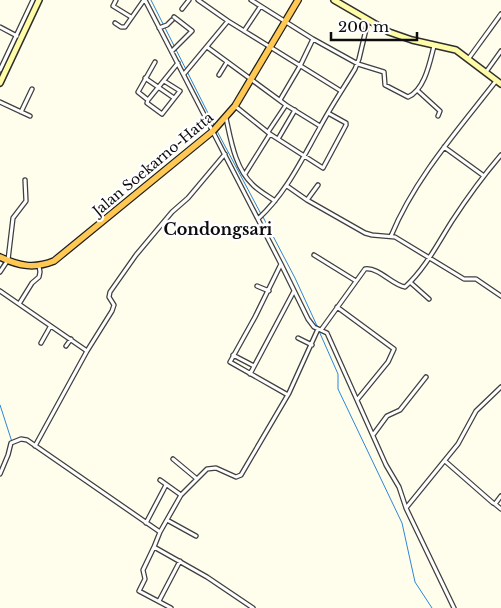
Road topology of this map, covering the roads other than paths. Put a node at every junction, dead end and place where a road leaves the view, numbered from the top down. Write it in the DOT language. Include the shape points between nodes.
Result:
graph roads {
  1 [pos="33,0"];
  2 [pos="39,0"];
  3 [pos="116,0"];
  4 [pos="145,0"];
  5 [pos="190,0"];
  6 [pos="198,0"];
  7 [pos="251,0"];
  8 [pos="298,0"];
  9 [pos="334,0"];
  10 [pos="260,6"];
  11 [pos="182,9"];
  12 [pos="501,16"];
  13 [pos="131,17"];
  14 [pos="228,21"];
  15 [pos="368,21"];
  16 [pos="286,22"];
  17 [pos="115,23"];
  18 [pos="0,27"];
  19 [pos="162,27"];
  20 [pos="244,31"];
  21 [pos="19,37"];
  22 [pos="313,39"];
  23 [pos="435,44"];
  24 [pos="207,47"];
  25 [pos="271,47"];
  26 [pos="172,51"];
  27 [pos="501,51"];
  28 [pos="469,58"];
  29 [pos="155,62"];
  30 [pos="228,62"];
  31 [pos="178,63"];
  32 [pos="358,64"];
  33 [pos="300,66"];
  34 [pos="0,70"];
  35 [pos="486,72"];
  36 [pos="184,74"];
  37 [pos="219,75"];
  38 [pos="145,78"];
  39 [pos="252,80"];
  40 [pos="164,81"];
  41 [pos="499,82"];
  42 [pos="0,83"];
  43 [pos="158,87"];
  44 [pos="32,89"];
  45 [pos="417,90"];
  46 [pos="341,91"];
  47 [pos="174,98"];
  48 [pos="148,100"];
  49 [pos="280,100"];
  50 [pos="0,102"];
  51 [pos="286,105"];
  52 [pos="236,106"];
  53 [pos="295,110"];
  54 [pos="21,112"];
  55 [pos="328,113"];
  56 [pos="30,116"];
  57 [pos="438,116"];
  58 [pos="226,118"];
  59 [pos="320,126"];
  60 [pos="215,129"];
  61 [pos="269,133"];
  62 [pos="278,139"];
  63 [pos="444,147"];
  64 [pos="225,154"];
  65 [pos="501,155"];
  66 [pos="304,156"];
  67 [pos="244,174"];
  68 [pos="484,176"];
  69 [pos="25,180"];
  70 [pos="318,185"];
  71 [pos="287,186"];
  72 [pos="307,200"];
  73 [pos="276,201"];
  74 [pos="258,218"];
  75 [pos="391,236"];
  76 [pos="314,255"];
  77 [pos="0,257"];
  78 [pos="430,257"];
  79 [pos="8,260"];
  80 [pos="281,264"];
  81 [pos="38,266"];
  82 [pos="0,272"];
  83 [pos="356,281"];
  84 [pos="410,283"];
  85 [pos="257,286"];
  86 [pos="294,290"];
  87 [pos="0,291"];
  88 [pos="269,291"];
  89 [pos="501,296"];
  90 [pos="429,299"];
  91 [pos="18,304"];
  92 [pos="337,307"];
  93 [pos="50,327"];
  94 [pos="320,329"];
  95 [pos="298,338"];
  96 [pos="71,339"];
  97 [pos="41,343"];
  98 [pos="312,345"];
  99 [pos="66,346"];
  100 [pos="88,351"];
  101 [pos="233,356"];
  102 [pos="254,366"];
  103 [pos="250,374"];
  104 [pos="426,377"];
  105 [pos="501,387"];
  106 [pos="288,395"];
  107 [pos="357,400"];
  108 [pos="373,436"];
  109 [pos="35,446"];
  110 [pos="173,459"];
  111 [pos="445,461"];
  112 [pos="0,474"];
  113 [pos="197,479"];
  114 [pos="160,480"];
  115 [pos="166,485"];
  116 [pos="181,495"];
  117 [pos="501,496"];
  118 [pos="495,504"];
  119 [pos="406,508"];
  120 [pos="501,509"];
  121 [pos="167,520"];
  122 [pos="146,523"];
  123 [pos="160,532"];
  124 [pos="196,536"];
  125 [pos="154,547"];
  126 [pos="180,561"];
  127 [pos="159,602"];
  128 [pos="171,608"];
  129 [pos="253,608"];
  130 [pos="454,608"];
  1 -- 21 [label="street"];
  2 -- 21 [label="main road"];
  3 -- 13 [label="street" via="113,6"];
  4 -- 13 [label="street"];
  4 -- 19 [label="street"];
  5 -- 11 [label="street"];
  6 -- 14 [label="street"];
  7 -- 10 [label="street"];
  8 -- 16 [label="highway, Jalan Soekarno-Hatta"];
  9 -- 15 [label="main road"];
  10 -- 16 [label="street"];
  10 -- 20 [label="street"];
  12 -- 28 [label="street"];
  13 -- 17 [label="street" via="124,28"];
  14 -- 20 [label="street"];
  14 -- 24 [label="street"];
  15 -- 23 [label="main road" via="405,38"];
  15 -- 32 [label="street"];
  16 -- 22 [label="street"];
  16 -- 25 [label="highway, Jalan Soekarno-Hatta"];
  18 -- 21 [label="street"];
  19 -- 26 [label="street"];
  19 -- 26 [label="street" via="173,18 192,31"];
  20 -- 25 [label="street"];
  21 -- 34 [label="street"];
  21 -- 42 [label="main road"];
  22 -- 32 [label="street"];
  22 -- 33 [label="street"];
  23 -- 28 [label="main road"];
  23 -- 45 [label="street"];
  24 -- 30 [label="street"];
  24 -- 36 [label="street"];
  25 -- 33 [label="street"];
  25 -- 39 [label="highway, Jalan Soekarno-Hatta"];
  26 -- 31 [label="street"];
  27 -- 35 [label="street"];
  28 -- 35 [label="main road"];
  29 -- 38 [label="street"];
  30 -- 37 [label="street"];
  30 -- 39 [label="street"];
  31 -- 36 [label="street"];
  31 -- 40 [label="street"];
  32 -- 45 [label="street" via="384,72 385,85 408,97"];
  32 -- 46 [label="street"];
  33 -- 46 [label="street"];
  33 -- 49 [label="street"];
  35 -- 41 [label="main road"];
  36 -- 60 [label="street"];
  38 -- 43 [label="street"];
  38 -- 48 [label="street" via="138,92"];
  39 -- 49 [label="street"];
  39 -- 52 [label="highway, Jalan Soekarno-Hatta"];
  40 -- 43 [label="street"];
  40 -- 47 [label="street" via="180,91"];
  41 -- 63 [label="street"];
  43 -- 47 [label="street"];
  43 -- 48 [label="street"];
  44 -- 54 [label="street"];
  45 -- 57 [label="street" via="440,111"];
  46 -- 55 [label="street"];
  47 -- 48 [label="street" via="162,114 147,103"];
  49 -- 51 [label="street"];
  50 -- 54 [label="street"];
  51 -- 53 [label="street"];
  51 -- 61 [label="street"];
  52 -- 58 [label="highway, Jalan Soekarno-Hatta"];
  52 -- 61 [label="street"];
  53 -- 59 [label="street"];
  53 -- 62 [label="street"];
  54 -- 56 [label="street"];
  55 -- 59 [label="street"];
  55 -- 66 [label="street" via="346,124 324,167"];
  58 -- 60 [label="highway, Jalan Soekarno-Hatta"];
  58 -- 67 [label="street"];
  59 -- 66 [label="street"];
  60 -- 64 [label="street"];
  60 -- 81 [label="highway, Jalan Soekarno-Hatta" via="62,255"];
  61 -- 62 [label="street"];
  61 -- 67 [label="street"];
  62 -- 66 [label="street"];
  63 -- 68 [label="street"];
  63 -- 75 [label="street" via="408,202"];
  64 -- 74 [label="street"];
  64 -- 100 [label="street" via="136,255 110,292 114,307"];
  65 -- 68 [label="street"];
  66 -- 71 [label="street"];
  67 -- 73 [label="street"];
  68 -- 78 [label="street"];
  69 -- 79 [label="street" via="26,201 14,218"];
  70 -- 72 [label="street"];
  71 -- 72 [label="street"];
  71 -- 73 [label="street"];
  72 -- 75 [label="street" via="365,233"];
  73 -- 74 [label="street"];
  74 -- 80 [label="street"];
  75 -- 78 [label="street"];
  76 -- 83 [label="street"];
  77 -- 79 [label="highway"];
  78 -- 84 [label="street"];
  78 -- 89 [label="street" via="464,279 476,279"];
  79 -- 81 [label="highway" via="23,266"];
  79 -- 82 [label="street"];
  80 -- 86 [label="street"];
  80 -- 88 [label="street"];
  81 -- 91 [label="street" via="39,277"];
  83 -- 84 [label="street" via="367,268 400,286 406,288"];
  83 -- 92 [label="street"];
  84 -- 90 [label="street"];
  85 -- 88 [label="street"];
  86 -- 94 [label="street" via="308,319"];
  86 -- 102 [label="street"];
  87 -- 91 [label="street"];
  88 -- 101 [label="street"];
  91 -- 93 [label="street"];
  92 -- 94 [label="street"];
  92 -- 107 [label="street" via="394,349 388,362"];
  93 -- 96 [label="street"];
  93 -- 97 [label="street"];
  94 -- 98 [label="street"];
  94 -- 107 [label="street" via="327,332"];
  95 -- 98 [label="street"];
  96 -- 99 [label="street"];
  96 -- 100 [label="street"];
  98 -- 106 [label="street"];
  100 -- 109 [label="street"];
  101 -- 102 [label="street"];
  101 -- 103 [label="street" via="230,362"];
  102 -- 103 [label="street"];
  103 -- 106 [label="street"];
  104 -- 108 [label="street" via="400,410 387,416"];
  105 -- 111 [label="street" via="476,411"];
  106 -- 113 [label="street" via="241,475 236,477 213,468"];
  107 -- 108 [label="street"];
  108 -- 119 [label="street"];
  109 -- 112 [label="street" via="23,439 10,443"];
  109 -- 122 [label="street"];
  110 -- 113 [label="street"];
  111 -- 118 [label="street"];
  111 -- 119 [label="street"];
  113 -- 116 [label="street"];
  114 -- 115 [label="street"];
  115 -- 116 [label="street"];
  115 -- 122 [label="street"];
  116 -- 121 [label="street"];
  117 -- 118 [label="street"];
  118 -- 120 [label="street"];
  119 -- 130 [label="street"];
  121 -- 123 [label="street"];
  121 -- 124 [label="street"];
  122 -- 123 [label="street"];
  123 -- 125 [label="street"];
  125 -- 126 [label="street"];
  125 -- 127 [label="street" via="142,570 145,578 139,592"];
  126 -- 127 [label="street"];
  126 -- 129 [label="street"];
  127 -- 128 [label="street"];
}
